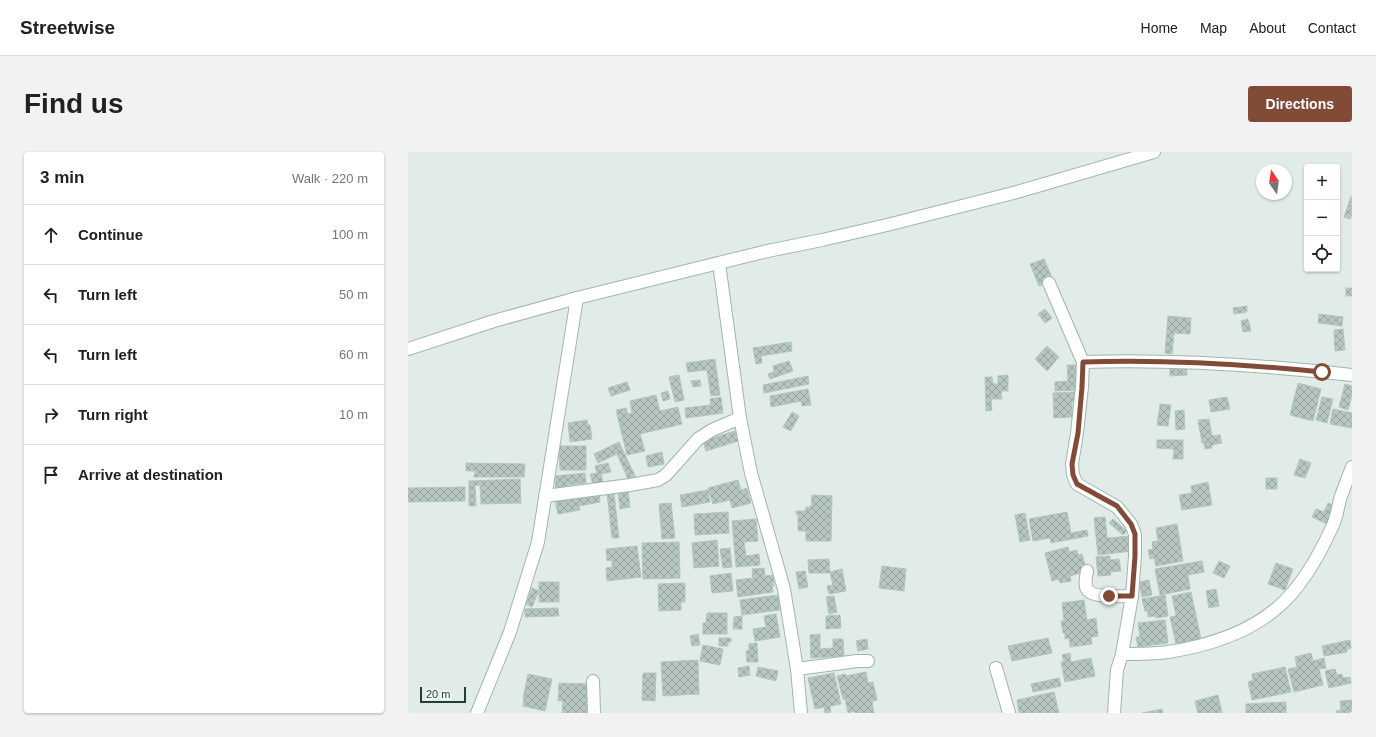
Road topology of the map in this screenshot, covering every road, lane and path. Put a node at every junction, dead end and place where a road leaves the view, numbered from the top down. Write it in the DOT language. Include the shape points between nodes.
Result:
graph roads {
  1 [pos="1154,152"];
  2 [pos="719,263"];
  3 [pos="1049,283"];
  4 [pos="577,298"];
  5 [pos="408,348"];
  6 [pos="1083,362"];
  7 [pos="1352,375"];
  8 [pos="740,418"];
  9 [pos="1352,467"];
  10 [pos="545,496"];
  11 [pos="1087,571"];
  12 [pos="1132,596"];
  13 [pos="1122,654"];
  14 [pos="868,661"];
  15 [pos="996,668"];
  16 [pos="797,669"];
  17 [pos="593,681"];
  18 [pos="477,713"];
  19 [pos="594,713"];
  20 [pos="801,713"];
  21 [pos="1009,713"];
  22 [pos="1114,713"];
  1 -- 2 [label="street" via="1016,192"];
  2 -- 4 [label="street"];
  2 -- 8 [label="street"];
  3 -- 6 [label="street"];
  4 -- 5 [label="street"];
  4 -- 10 [label="street"];
  6 -- 7 [label="street" via="1123,360 1230,364"];
  6 -- 12 [label="street" via="1073,475 1077,484 1117,506 1131,524 1135,534"];
  8 -- 10 [label="street" via="698,439 666,475 658,480"];
  8 -- 16 [label="street" via="751,473 784,589"];
  9 -- 13 [label="street" via="1333,524 1312,566 1277,608 1231,635 1189,648 1167,652"];
  10 -- 18 [label="street" via="538,542 523,594"];
  11 -- 12 [label="street" via="1086,586 1092,594"];
  12 -- 13 [label="street"];
  13 -- 22 [label="street" via="1117,670"];
  14 -- 16 [label="street"];
  15 -- 21 [label="street"];
  16 -- 20 [label="street"];
  17 -- 19 [label="street"];
}
